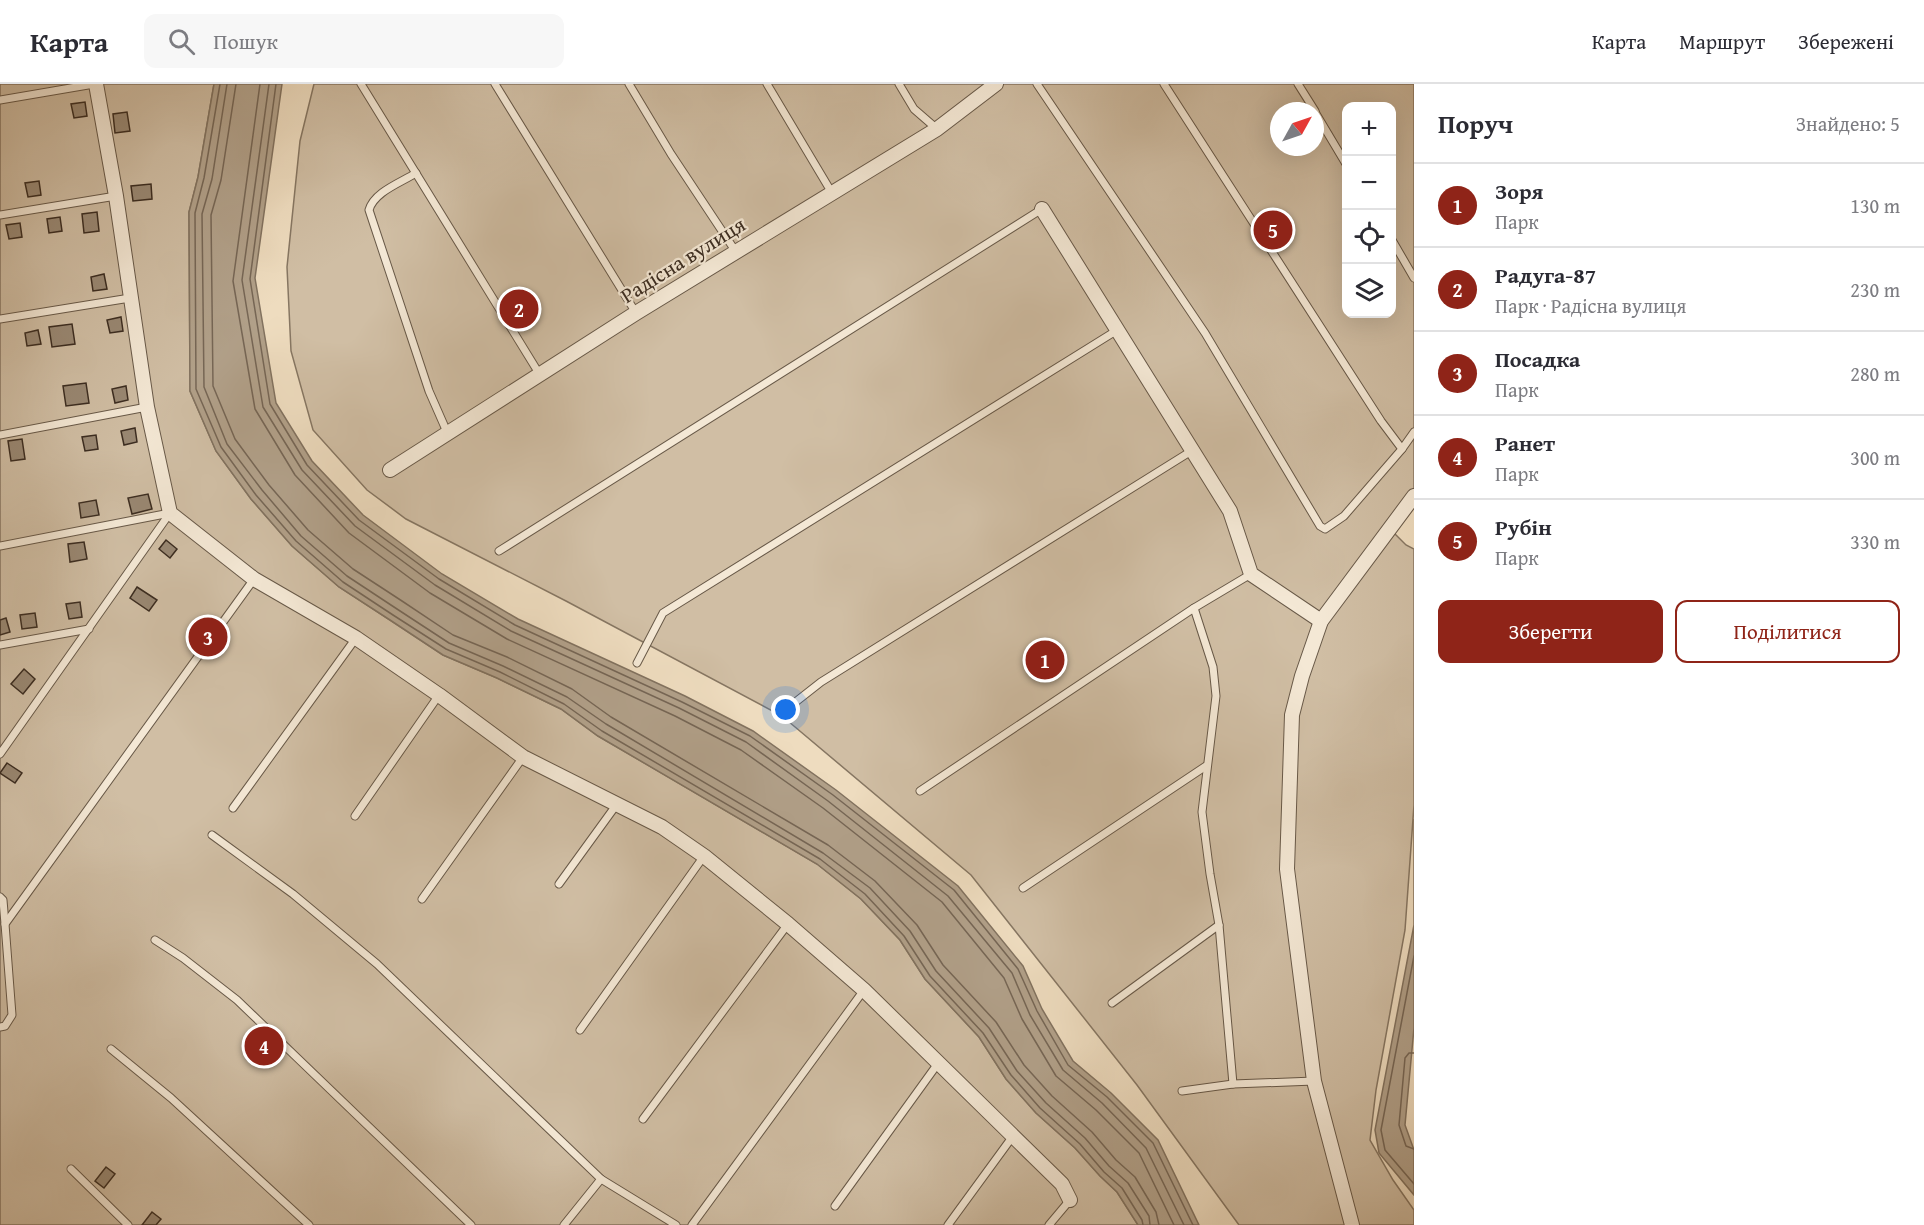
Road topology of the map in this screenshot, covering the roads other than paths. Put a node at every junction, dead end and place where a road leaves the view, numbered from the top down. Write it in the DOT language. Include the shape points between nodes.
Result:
graph roads {
  1 [pos="95,84"];
  2 [pos="361,84"];
  3 [pos="495,84"];
  4 [pos="629,84"];
  5 [pos="767,84"];
  6 [pos="899,84"];
  7 [pos="996,84"];
  8 [pos="1037,84"];
  9 [pos="1164,84"];
  10 [pos="1298,84"];
  11 [pos="0,100"];
  12 [pos="1309,102"];
  13 [pos="1324,126"];
  14 [pos="937,129"];
  15 [pos="1342,156"];
  16 [pos="416,173"];
  17 [pos="832,193"];
  18 [pos="116,196"];
  19 [pos="1042,209"];
  20 [pos="0,215"];
  21 [pos="1396,247"];
  22 [pos="736,252"];
  23 [pos="1414,278"];
  24 [pos="130,297"];
  25 [pos="636,314"];
  26 [pos="0,319"];
  27 [pos="1119,329"];
  28 [pos="540,375"];
  29 [pos="147,407"];
  30 [pos="447,432"];
  31 [pos="1414,432"];
  32 [pos="0,435"];
  33 [pos="1402,449"];
  34 [pos="1193,450"];
  35 [pos="390,470"];
  36 [pos="1414,496"];
  37 [pos="170,513"];
  38 [pos="0,546"];
  39 [pos="499,551"];
  40 [pos="1251,574"];
  41 [pos="254,579"];
  42 [pos="1194,608"];
  43 [pos="1321,621"];
  44 [pos="89,629"];
  45 [pos="356,639"];
  46 [pos="0,645"];
  47 [pos="637,663"];
  48 [pos="438,695"];
  49 [pos="793,704"];
  50 [pos="0,754"];
  51 [pos="523,757"];
  52 [pos="1206,766"];
  53 [pos="920,790"];
  54 [pos="617,804"];
  55 [pos="233,808"];
  56 [pos="355,816"];
  57 [pos="212,834"];
  58 [pos="704,856"];
  59 [pos="559,884"];
  60 [pos="1023,888"];
  61 [pos="0,897"];
  62 [pos="422,899"];
  63 [pos="5,924"];
  64 [pos="788,924"];
  65 [pos="1219,925"];
  66 [pos="155,940"];
  67 [pos="864,990"];
  68 [pos="1112,1003"];
  69 [pos="0,1027"];
  70 [pos="580,1030"];
  71 [pos="111,1049"];
  72 [pos="939,1062"];
  73 [pos="1314,1081"];
  74 [pos="1233,1084"];
  75 [pos="1182,1091"];
  76 [pos="643,1119"];
  77 [pos="1013,1136"];
  78 [pos="71,1169"];
  79 [pos="601,1179"];
  80 [pos="1070,1200"];
  81 [pos="836,1206"];
  82 [pos="128,1225"];
  83 [pos="309,1225"];
  84 [pos="471,1225"];
  85 [pos="564,1225"];
  86 [pos="676,1225"];
  87 [pos="692,1225"];
  88 [pos="948,1225"];
  89 [pos="1049,1225"];
  90 [pos="1352,1225"];
  1 -- 11 [label="lane"];
  1 -- 18 [label="street"];
  2 -- 16 [label="lane"];
  3 -- 25 [label="lane"];
  4 -- 22 [label="lane"];
  5 -- 17 [label="lane"];
  6 -- 14 [label="lane" via="914,109"];
  7 -- 14 [label="street, Радісна вулиця"];
  8 -- 33 [label="lane" via="1205,333 1320,526 1325,529 1344,516"];
  9 -- 33 [label="lane"];
  10 -- 12 [label="lane"];
  13 -- 15 [label="lane"];
  14 -- 17 [label="street, Радісна вулиця"];
  16 -- 28 [label="lane"];
  16 -- 30 [label="lane" via="377,196 369,210 429,392"];
  17 -- 22 [label="street, Радісна вулиця"];
  18 -- 20 [label="lane"];
  18 -- 24 [label="street"];
  19 -- 27 [label="street"];
  19 -- 39 [label="lane"];
  21 -- 23 [label="lane"];
  22 -- 25 [label="street, Радісна вулиця"];
  24 -- 26 [label="lane"];
  24 -- 29 [label="street"];
  25 -- 28 [label="street, Радісна вулиця"];
  27 -- 34 [label="street"];
  27 -- 47 [label="lane" via="663,613"];
  28 -- 30 [label="street, Радісна вулиця"];
  29 -- 32 [label="lane"];
  29 -- 37 [label="street"];
  30 -- 35 [label="street, Радісна вулиця"];
  31 -- 33 [label="lane"];
  34 -- 40 [label="street" via="1230,511"];
  34 -- 49 [label="lane" via="821,682"];
  36 -- 43 [label="street"];
  37 -- 38 [label="lane"];
  37 -- 41 [label="street"];
  37 -- 44 [label="lane"];
  40 -- 42 [label="lane"];
  40 -- 43 [label="street"];
  41 -- 45 [label="street"];
  41 -- 63 [label="lane"];
  42 -- 52 [label="lane" via="1213,668 1216,696"];
  42 -- 53 [label="lane"];
  43 -- 73 [label="street" via="1292,715 1287,868"];
  44 -- 46 [label="lane"];
  44 -- 50 [label="lane"];
  45 -- 48 [label="street"];
  45 -- 55 [label="lane"];
  48 -- 51 [label="street"];
  48 -- 56 [label="lane"];
  51 -- 54 [label="street"];
  51 -- 62 [label="lane"];
  52 -- 60 [label="lane"];
  52 -- 65 [label="lane" via="1202,812"];
  54 -- 58 [label="street" via="662,826"];
  54 -- 59 [label="lane"];
  57 -- 79 [label="lane" via="377,964"];
  58 -- 64 [label="street"];
  58 -- 70 [label="lane"];
  61 -- 63 [label="lane"];
  63 -- 69 [label="lane" via="12,1015"];
  64 -- 67 [label="street"];
  64 -- 76 [label="lane"];
  65 -- 68 [label="lane"];
  65 -- 74 [label="lane"];
  66 -- 84 [label="lane" via="237,1000"];
  67 -- 72 [label="street"];
  67 -- 87 [label="lane"];
  71 -- 83 [label="lane" via="171,1098"];
  72 -- 77 [label="street"];
  72 -- 81 [label="lane"];
  73 -- 74 [label="lane"];
  73 -- 90 [label="street"];
  74 -- 75 [label="lane"];
  77 -- 80 [label="street" via="1062,1184"];
  77 -- 88 [label="lane"];
  78 -- 82 [label="lane"];
  79 -- 85 [label="lane"];
  79 -- 86 [label="lane"];
  80 -- 89 [label="lane"];
}
